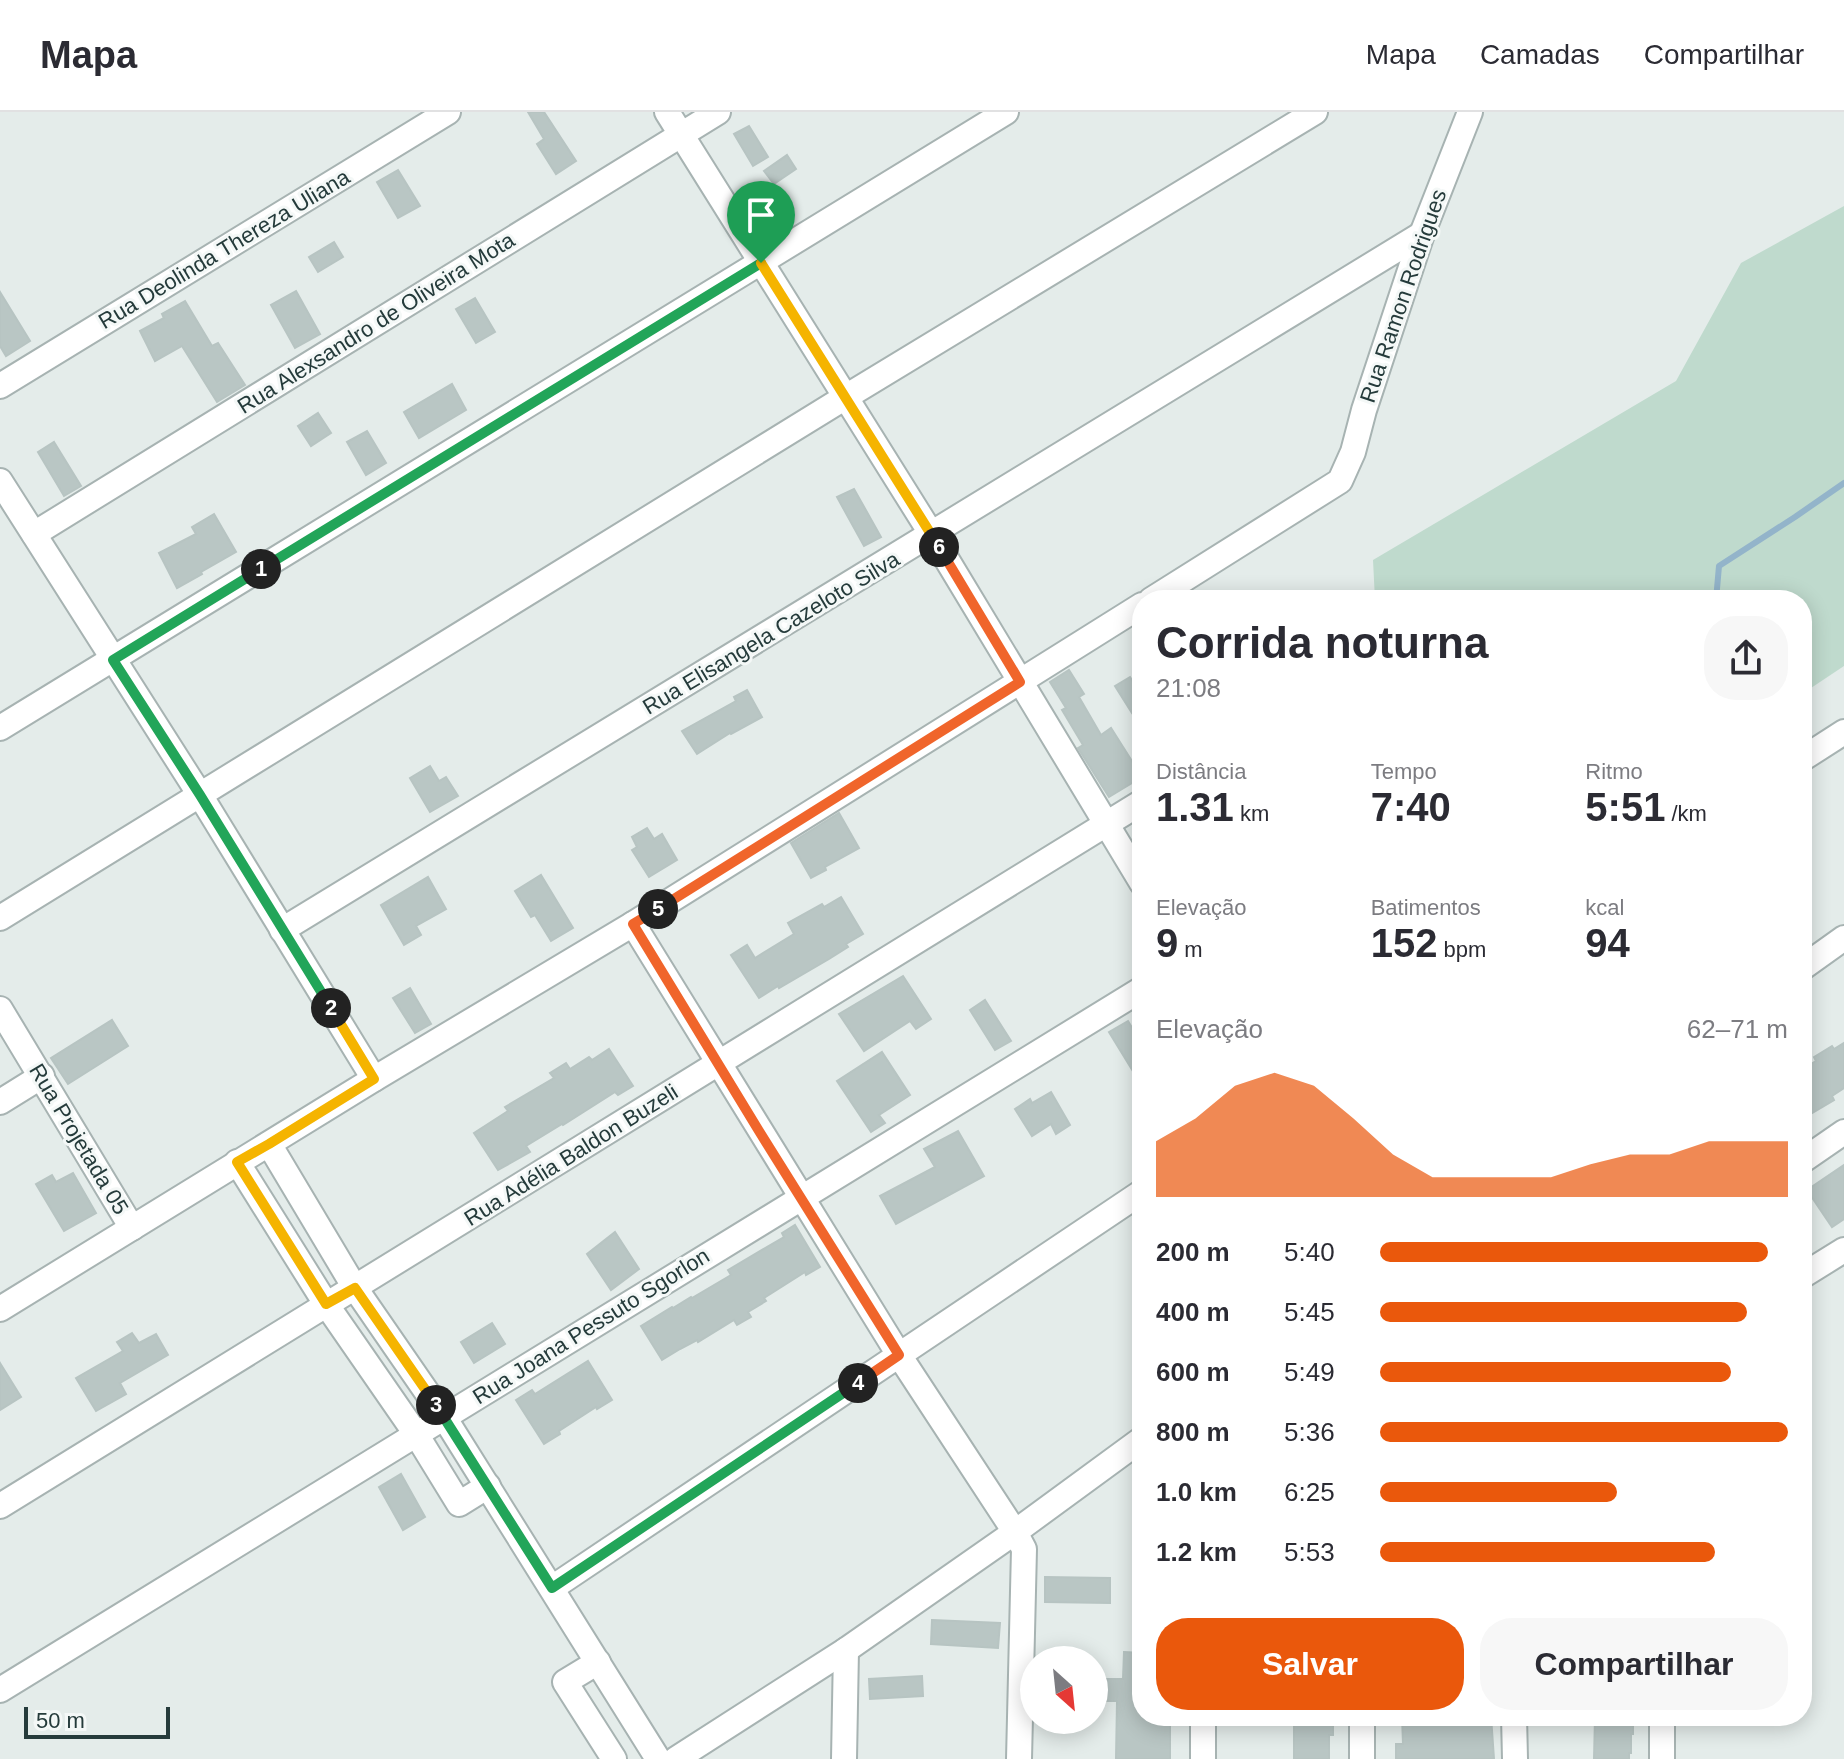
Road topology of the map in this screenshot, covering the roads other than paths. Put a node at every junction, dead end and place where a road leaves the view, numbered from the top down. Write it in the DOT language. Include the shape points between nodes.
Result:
graph roads {
  1 [pos="448,112"];
  2 [pos="667,112"];
  3 [pos="718,112"];
  4 [pos="1006,112"];
  5 [pos="1315,112"];
  6 [pos="1470,112"];
  7 [pos="681,135"];
  8 [pos="1422,234"];
  9 [pos="761,263"];
  10 [pos="0,386"];
  11 [pos="844,398"];
  12 [pos="0,481"];
  13 [pos="34,534"];
  14 [pos="932,535"];
  15 [pos="1167,590"];
  16 [pos="1132,611"];
  17 [pos="113,660"];
  18 [pos="1020,682"];
  19 [pos="0,728"];
  20 [pos="1844,732"];
  21 [pos="1812,753"];
  22 [pos="200,795"];
  23 [pos="1132,808"];
  24 [pos="1106,824"];
  25 [pos="1132,867"];
  26 [pos="0,918"];
  27 [pos="633,924"];
  28 [pos="282,930"];
  29 [pos="1844,938"];
  30 [pos="1812,961"];
  31 [pos="1132,995"];
  32 [pos="0,1009"];
  33 [pos="718,1064"];
  34 [pos="42,1076"];
  35 [pos="374,1079"];
  36 [pos="0,1102"];
  37 [pos="1844,1132"];
  38 [pos="269,1144"];
  39 [pos="1812,1154"];
  40 [pos="237,1162"];
  41 [pos="800,1198"];
  42 [pos="1132,1199"];
  43 [pos="132,1228"];
  44 [pos="1844,1250"];
  45 [pos="1812,1270"];
  46 [pos="355,1288"];
  47 [pos="326,1304"];
  48 [pos="0,1309"];
  49 [pos="899,1355"];
  50 [pos="444,1417"];
  51 [pos="416,1434"];
  52 [pos="1132,1446"];
  53 [pos="488,1486"];
  54 [pos="0,1506"];
  55 [pos="1015,1532"];
  56 [pos="552,1588"];
  57 [pos="846,1650"];
  58 [pos="598,1662"];
  59 [pos="0,1690"];
  60 [pos="1203,1726"];
  61 [pos="1362,1726"];
  62 [pos="1514,1726"];
  63 [pos="1662,1726"];
  64 [pos="614,1759"];
  65 [pos="658,1759"];
  66 [pos="676,1759"];
  67 [pos="844,1759"];
  68 [pos="1019,1759"];
  69 [pos="1203,1759"];
  70 [pos="1362,1759"];
  71 [pos="1515,1759"];
  72 [pos="1662,1759"];
  1 -- 10 [label="street, Rua Deolinda Thereza Uliana"];
  2 -- 7 [label="street"];
  3 -- 7 [label="street, Rua Alexsandro de Oliveira Mota"];
  4 -- 9 [label="street"];
  5 -- 11 [label="street"];
  6 -- 8 [label="street, Rua Ramon Rodrigues"];
  7 -- 9 [label="street"];
  7 -- 13 [label="street, Rua Alexsandro de Oliveira Mota"];
  8 -- 14 [label="street, Rua Elisangela Cazeloto Silva"];
  8 -- 15 [label="street, Rua Ramon Rodrigues" via="1340,481"];
  9 -- 11 [label="street"];
  9 -- 17 [label="street"];
  11 -- 14 [label="street"];
  11 -- 22 [label="street"];
  12 -- 13 [label="street"];
  13 -- 17 [label="street"];
  14 -- 18 [label="street"];
  14 -- 28 [label="street, Rua Elisangela Cazeloto Silva"];
  16 -- 18 [label="street"];
  17 -- 19 [label="street"];
  17 -- 22 [label="street"];
  18 -- 24 [label="street"];
  18 -- 27 [label="street"];
  20 -- 21 [label="street"];
  22 -- 26 [label="street"];
  22 -- 28 [label="street"];
  23 -- 24 [label="street, Rua Adélia Baldon Buzeli"];
  24 -- 25 [label="street"];
  24 -- 33 [label="street, Rua Adélia Baldon Buzeli"];
  27 -- 33 [label="street"];
  27 -- 35 [label="street"];
  28 -- 35 [label="street"];
  29 -- 30 [label="street"];
  31 -- 41 [label="street, Rua Joana Pessuto Sgorlon"];
  32 -- 34 [label="street, Rua Projetada 05"];
  33 -- 41 [label="street"];
  33 -- 46 [label="street, Rua Adélia Baldon Buzeli"];
  34 -- 36 [label="street"];
  34 -- 43 [label="street, Rua Projetada 05"];
  35 -- 38 [label="street"];
  37 -- 39 [label="street"];
  38 -- 40 [label="street"];
  38 -- 46 [label="street"];
  40 -- 43 [label="street"];
  40 -- 47 [label="street"];
  41 -- 49 [label="street"];
  41 -- 50 [label="street, Rua Joana Pessuto Sgorlon"];
  42 -- 49 [label="street"];
  43 -- 48 [label="street"];
  44 -- 45 [label="street"];
  46 -- 47 [label="street, Rua Adélia Baldon Buzeli"];
  46 -- 50 [label="street"];
  47 -- 51 [label="street"];
  47 -- 54 [label="street, Rua Adélia Baldon Buzeli"];
  49 -- 55 [label="street"];
  49 -- 56 [label="street"];
  50 -- 51 [label="street, Rua Joana Pessuto Sgorlon"];
  50 -- 53 [label="street"];
  51 -- 53 [label="street" via="459,1504"];
  51 -- 59 [label="street, Rua Joana Pessuto Sgorlon"];
  52 -- 55 [label="street"];
  53 -- 56 [label="street"];
  55 -- 57 [label="street"];
  55 -- 68 [label="street" via="1024,1549"];
  56 -- 58 [label="street"];
  57 -- 66 [label="street"];
  57 -- 67 [label="street"];
  58 -- 64 [label="street" via="565,1682"];
  58 -- 65 [label="street"];
  60 -- 69 [label="street"];
  61 -- 70 [label="street"];
  62 -- 71 [label="street"];
  63 -- 72 [label="street"];
}
